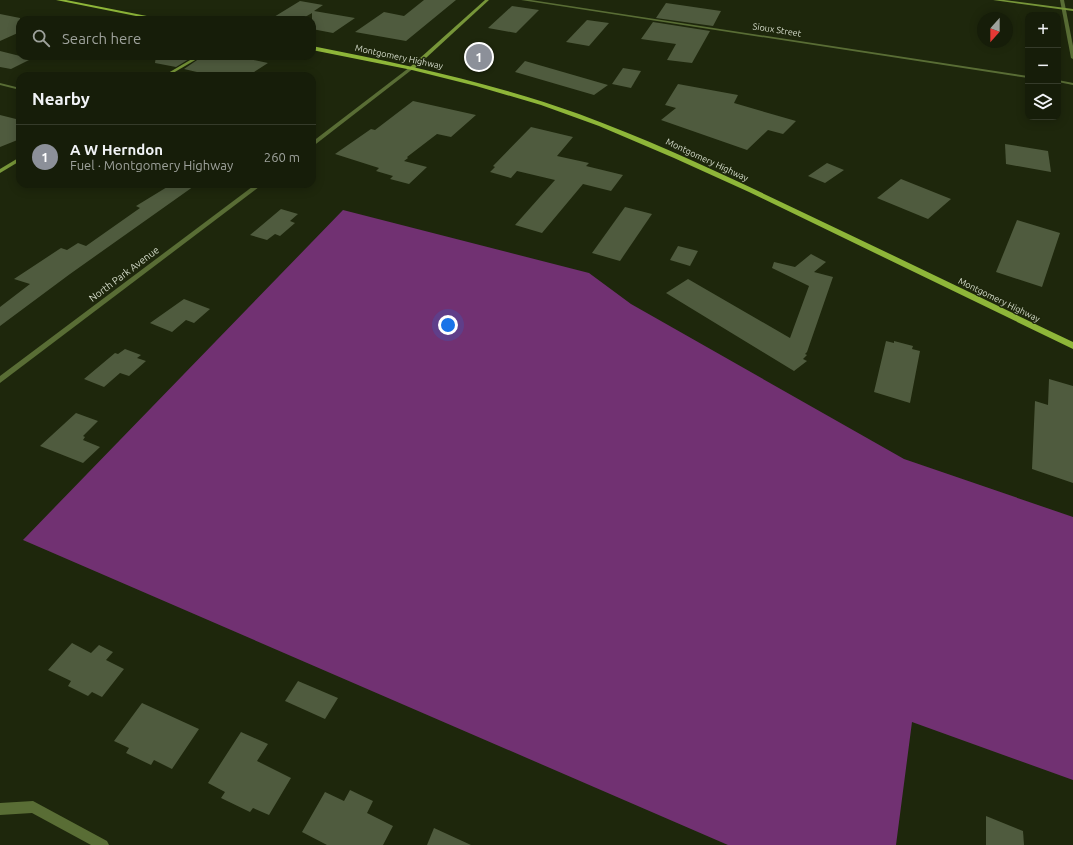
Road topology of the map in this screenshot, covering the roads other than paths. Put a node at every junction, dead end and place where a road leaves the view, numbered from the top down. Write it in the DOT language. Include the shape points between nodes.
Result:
graph roads {
  1 [pos="58,0"];
  2 [pos="487,0"];
  3 [pos="523,0"];
  4 [pos="995,0"];
  5 [pos="1062,0"];
  6 [pos="1064,9"];
  7 [pos="1073,10"];
  8 [pos="143,16"];
  9 [pos="316,49"];
  10 [pos="1073,58"];
  11 [pos="193,60"];
  12 [pos="412,68"];
  13 [pos="172,72"];
  14 [pos="1025,77"];
  15 [pos="1061,82"];
  16 [pos="0,84"];
  17 [pos="1073,84"];
  18 [pos="16,88"];
  19 [pos="316,142"];
  20 [pos="16,161"];
  21 [pos="0,171"];
  22 [pos="255,188"];
  23 [pos="1073,346"];
  24 [pos="0,380"];
  25 [pos="0,809"];
  26 [pos="104,845"];
  1 -- 8 [label="main road"];
  2 -- 12 [label="street"];
  3 -- 14 [label="street, Sioux Street"];
  4 -- 6 [label="street"];
  5 -- 6 [label="street"];
  6 -- 7 [label="street"];
  6 -- 10 [label="street"];
  9 -- 12 [label="main road, Montgomery Highway"];
  11 -- 13 [label="street"];
  12 -- 19 [label="street"];
  12 -- 23 [label="main road, Montgomery Highway" via="539,102 643,141 795,211"];
  15 -- 17 [label="street"];
  16 -- 18 [label="street"];
  20 -- 21 [label="street"];
  22 -- 24 [label="street, North Park Avenue"];
  25 -- 26 [label="street" via="33,807"];
}
